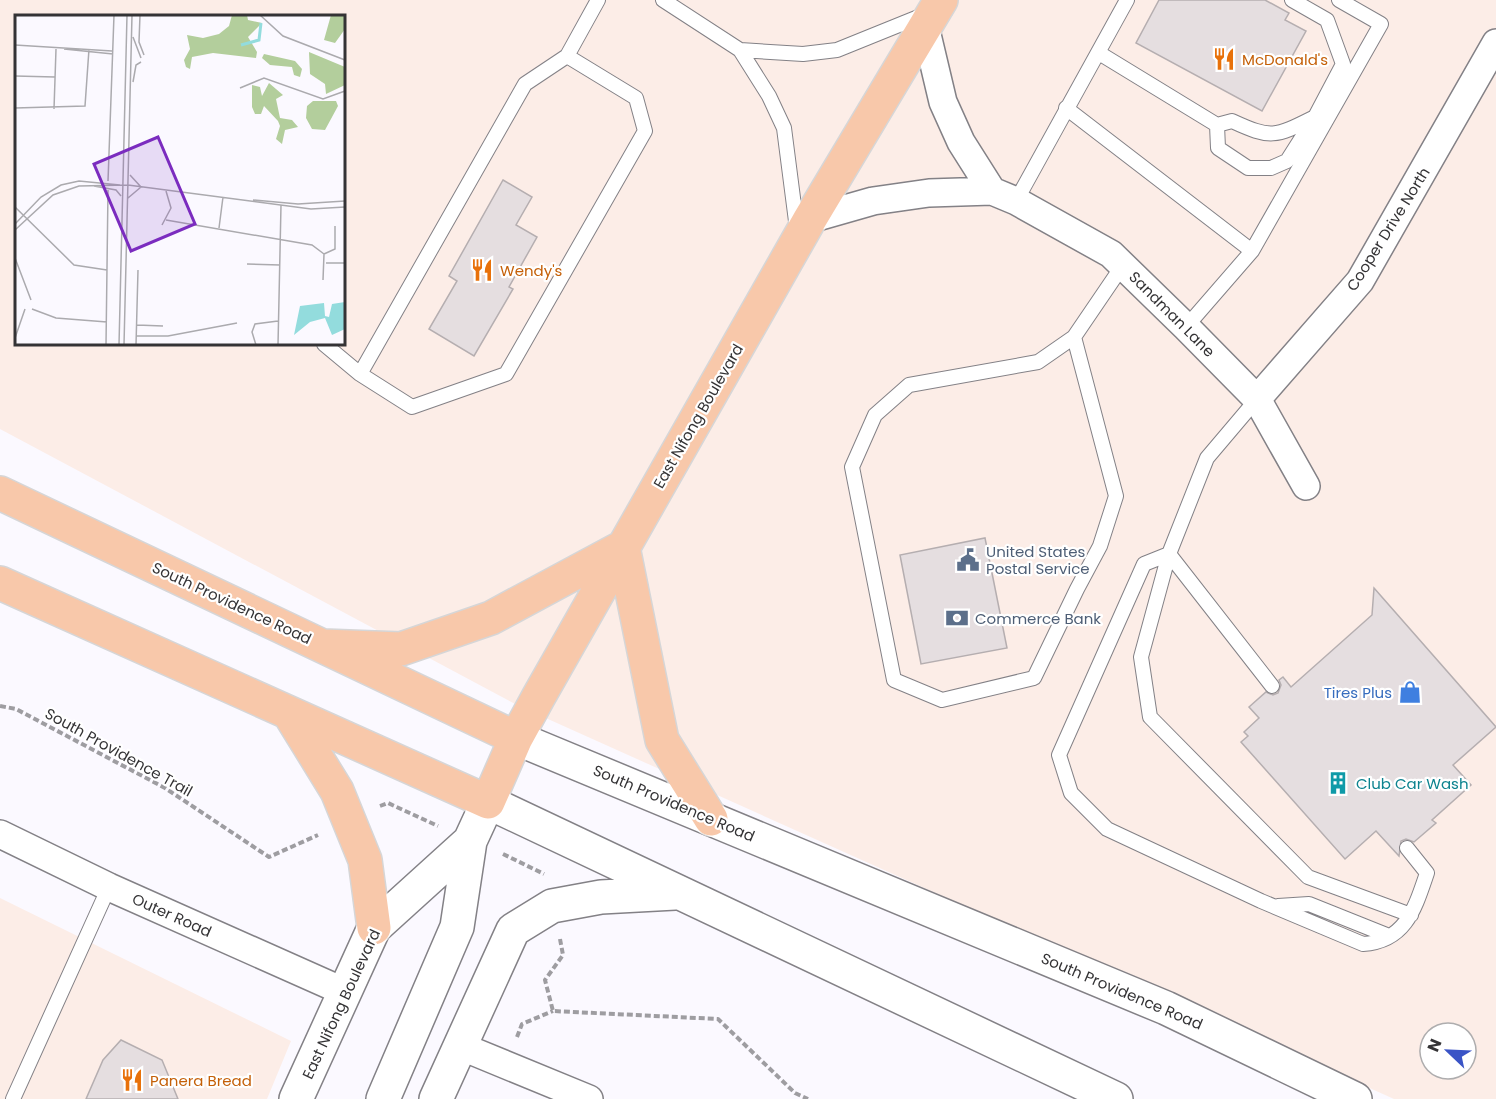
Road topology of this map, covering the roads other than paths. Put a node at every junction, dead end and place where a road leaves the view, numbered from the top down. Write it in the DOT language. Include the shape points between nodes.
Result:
graph roads {
  1 [pos="598,0"];
  2 [pos="663,0"];
  3 [pos="1127,0"];
  4 [pos="1292,0"];
  5 [pos="1339,0"];
  6 [pos="934,12"];
  7 [pos="1496,43"];
  8 [pos="740,50"];
  9 [pos="1099,53"];
  10 [pos="567,56"];
  11 [pos="1066,108"];
  12 [pos="1315,117"];
  13 [pos="1217,125"];
  14 [pos="1004,196"];
  15 [pos="804,229"];
  16 [pos="1252,251"];
  17 [pos="1123,265"];
  18 [pos="1186,327"];
  19 [pos="1074,338"];
  20 [pos="325,345"];
  21 [pos="360,374"];
  22 [pos="1257,399"];
  23 [pos="1306,486"];
  24 [pos="0,493"];
  25 [pos="623,548"];
  26 [pos="1169,554"];
  27 [pos="0,583"];
  28 [pos="323,646"];
  29 [pos="1272,686"];
  30 [pos="289,713"];
  31 [pos="516,738"];
  32 [pos="488,802"];
  33 [pos="711,819"];
  34 [pos="0,834"];
  35 [pos="470,841"];
  36 [pos="1407,848"];
  37 [pos="109,887"];
  38 [pos="679,892"];
  39 [pos="1412,915"];
  40 [pos="374,928"];
  41 [pos="345,992"];
  42 [pos="460,1046"];
  43 [pos="0,1096"];
  44 [pos="8,1099"];
  45 [pos="13,1099"];
  46 [pos="296,1099"];
  47 [pos="382,1099"];
  48 [pos="436,1099"];
  49 [pos="589,1099"];
  50 [pos="1116,1099"];
  51 [pos="1354,1099"];
  1 -- 10 [label="lane"];
  2 -- 8 [label="lane"];
  3 -- 9 [label="lane"];
  4 -- 12 [label="lane" via="1328,20 1343,64"];
  5 -- 16 [label="lane" via="1381,24"];
  6 -- 8 [label="lane" via="837,50 803,54"];
  6 -- 14 [label="street, Sandman Lane" via="944,102 961,142"];
  6 -- 15 [label="main road, East Nifong Boulevard"];
  7 -- 22 [label="street, Cooper Drive North" via="1360,281"];
  8 -- 15 [label="lane" via="784,128"];
  9 -- 11 [label="lane"];
  9 -- 13 [label="lane"];
  10 -- 21 [label="lane" via="525,84"];
  10 -- 21 [label="lane" via="636,98 645,130 506,374 412,407"];
  11 -- 14 [label="lane"];
  11 -- 16 [label="lane"];
  12 -- 13 [label="lane" via="1282,134 1259,134 1232,121"];
  12 -- 13 [label="lane" via="1287,161 1271,168 1248,168 1218,148"];
  14 -- 15 [label="street" via="929,193 873,201"];
  14 -- 17 [label="street, Sandman Lane" via="1111,254"];
  15 -- 25 [label="main road, East Nifong Boulevard"];
  16 -- 18 [label="lane"];
  17 -- 18 [label="street, Sandman Lane"];
  17 -- 19 [label="lane"];
  18 -- 22 [label="street, Sandman Lane"];
  19 -- 19 [label="lane" via="1038,362 909,385 875,415 852,467 894,680 942,700 1034,678 1101,546 1116,496"];
  20 -- 21 [label="lane"];
  22 -- 23 [label="street, Sandman Lane"];
  22 -- 26 [label="lane" via="1207,458"];
  24 -- 28 [label="main road, South Providence Road"];
  25 -- 28 [label="main road" via="491,618 401,649"];
  25 -- 31 [label="main road, East Nifong Boulevard"];
  25 -- 33 [label="main road" via="662,740"];
  26 -- 29 [label="lane"];
  26 -- 39 [label="lane" via="1141,657 1150,717 1308,877"];
  26 -- 39 [label="lane" via="1144,564 1059,755 1071,793 1107,829 1364,944 1389,936 1405,926"];
  27 -- 30 [label="main road"];
  28 -- 31 [label="main road, South Providence Road"];
  30 -- 32 [label="main road"];
  30 -- 40 [label="main road" via="337,791 365,860"];
  31 -- 32 [label="main road, East Nifong Boulevard"];
  31 -- 33 [label="main road, South Providence Road"];
  32 -- 35 [label="main road, East Nifong Boulevard"];
  32 -- 38 [label="main road"];
  33 -- 51 [label="main road, South Providence Road" via="1166,1008"];
  34 -- 37 [label="street, Outer Road"];
  35 -- 40 [label="main road, East Nifong Boulevard"];
  35 -- 47 [label="main road, East Nifong Boulevard" via="457,927"];
  36 -- 39 [label="lane" via="1427,873"];
  37 -- 41 [label="street, Outer Road"];
  37 -- 45 [label="lane"];
  38 -- 42 [label="main road" via="601,897 552,906 513,930"];
  38 -- 50 [label="main road"];
  40 -- 41 [label="main road, East Nifong Boulevard"];
  41 -- 46 [label="main road, East Nifong Boulevard"];
  42 -- 48 [label="main road"];
  42 -- 49 [label="street"];
  43 -- 44 [label="lane"];
}
